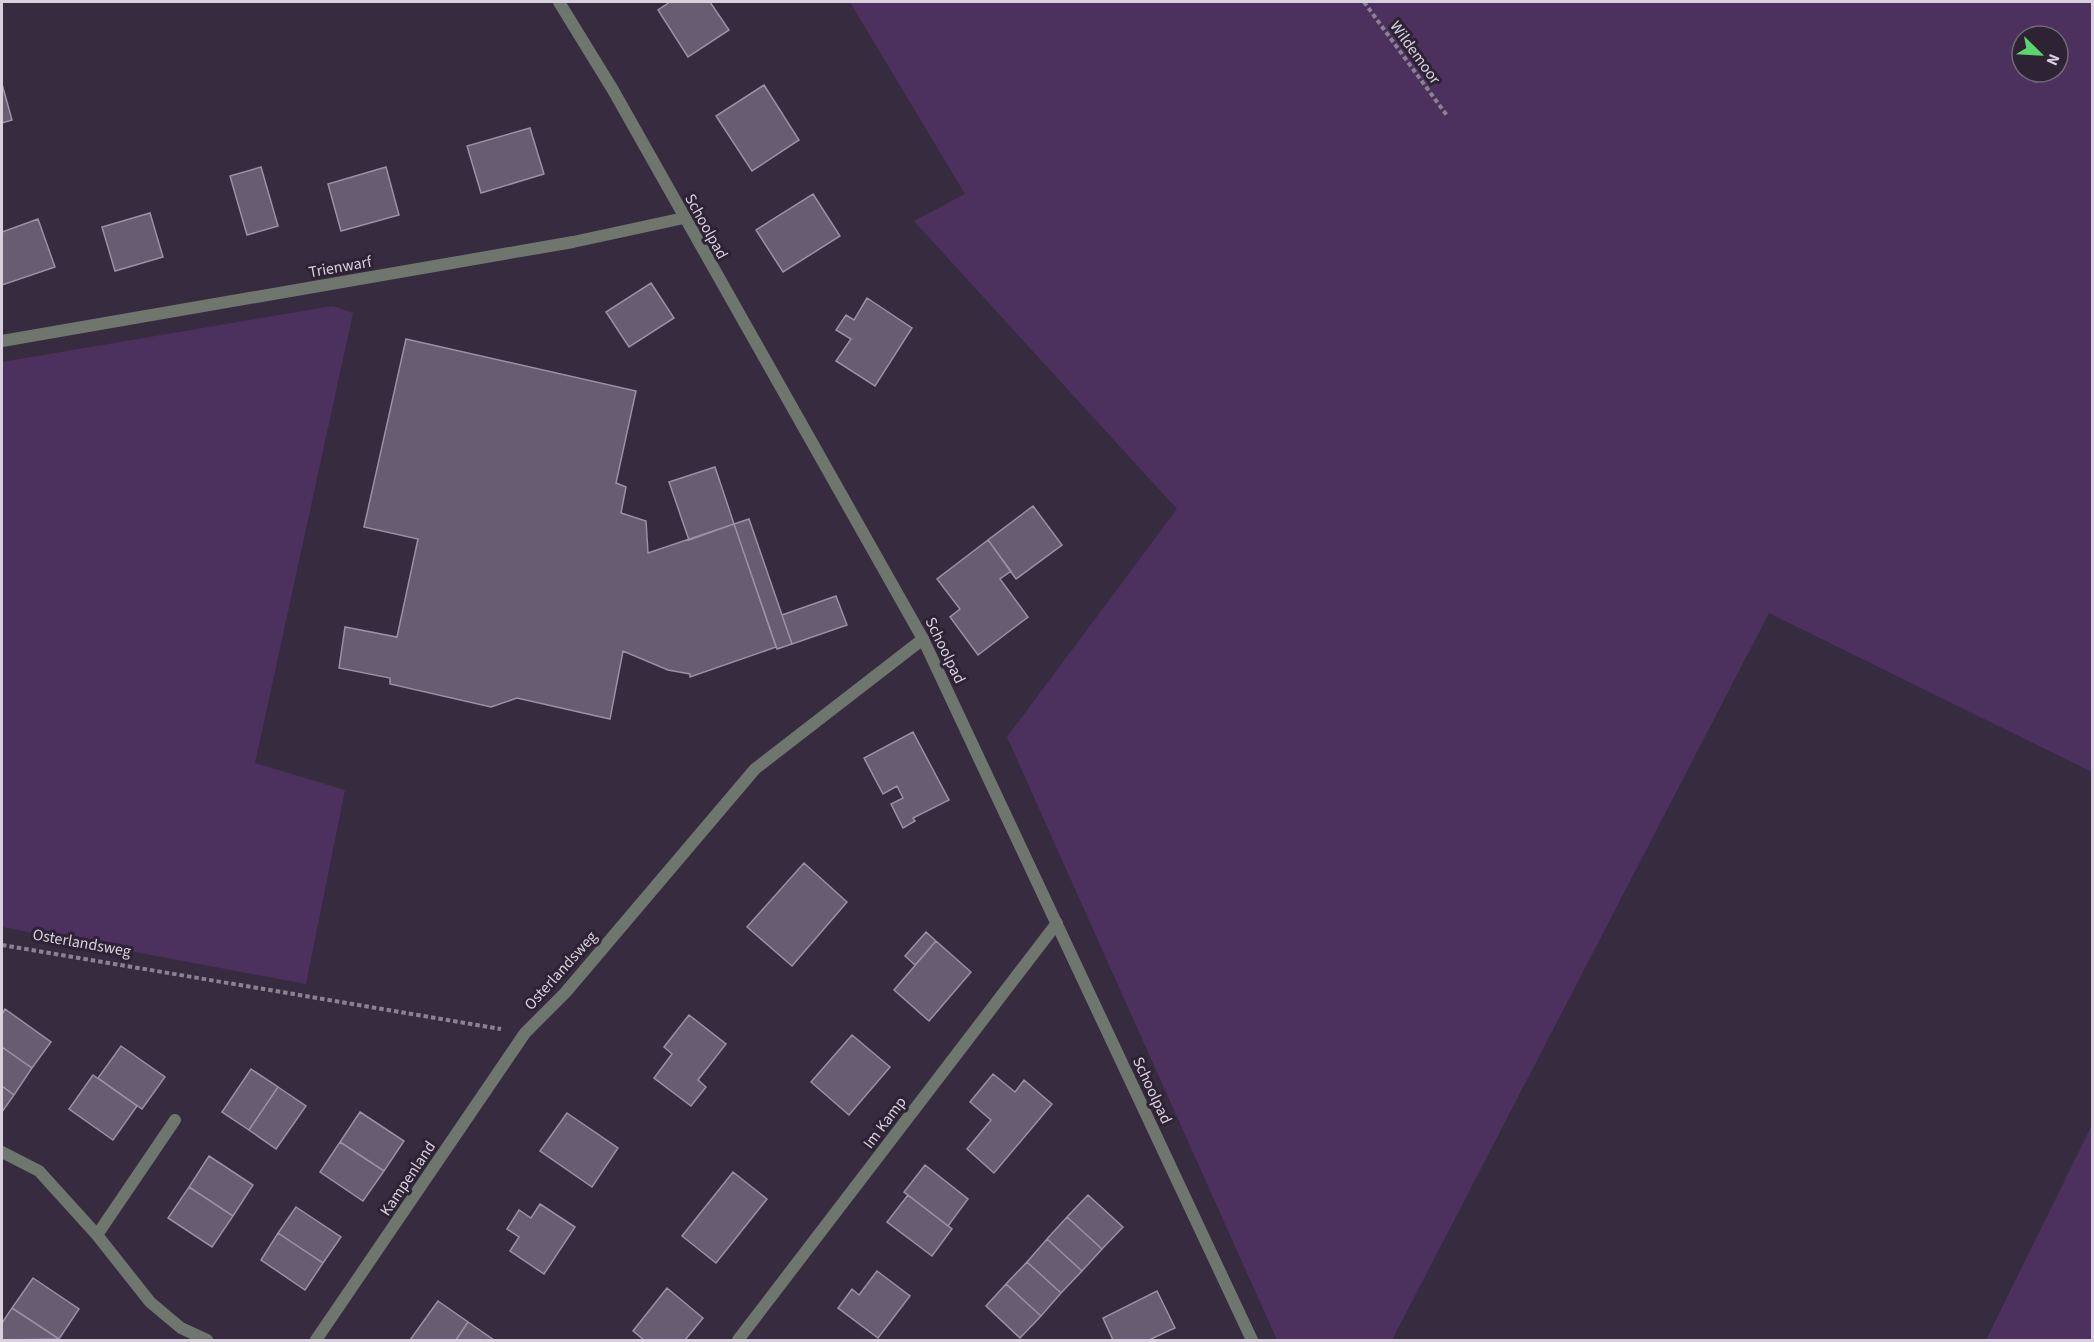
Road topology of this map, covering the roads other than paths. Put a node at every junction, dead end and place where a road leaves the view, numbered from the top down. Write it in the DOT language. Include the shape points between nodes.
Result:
graph roads {
  1 [pos="559,2"];
  2 [pos="684,218"];
  3 [pos="2,341"];
  4 [pos="923,639"];
  5 [pos="1057,923"];
  6 [pos="525,1033"];
  7 [pos="175,1120"];
  8 [pos="2,1152"];
  9 [pos="97,1235"];
  10 [pos="207,1341"];
  11 [pos="316,1341"];
  12 [pos="738,1341"];
  13 [pos="1252,1341"];
  1 -- 2 [label="street, Schoolpad"];
  2 -- 3 [label="street, Trienwarf" via="573,242"];
  2 -- 4 [label="street, Schoolpad"];
  4 -- 5 [label="street, Schoolpad"];
  4 -- 6 [label="street, Osterlandsweg" via="755,770 565,993"];
  5 -- 12 [label="street, Im Kamp"];
  5 -- 13 [label="street, Schoolpad"];
  6 -- 11 [label="street, Kampenland"];
  7 -- 9 [label="street"];
  8 -- 9 [label="street" via="39,1172"];
  9 -- 10 [label="street" via="150,1302 181,1328"];
}
